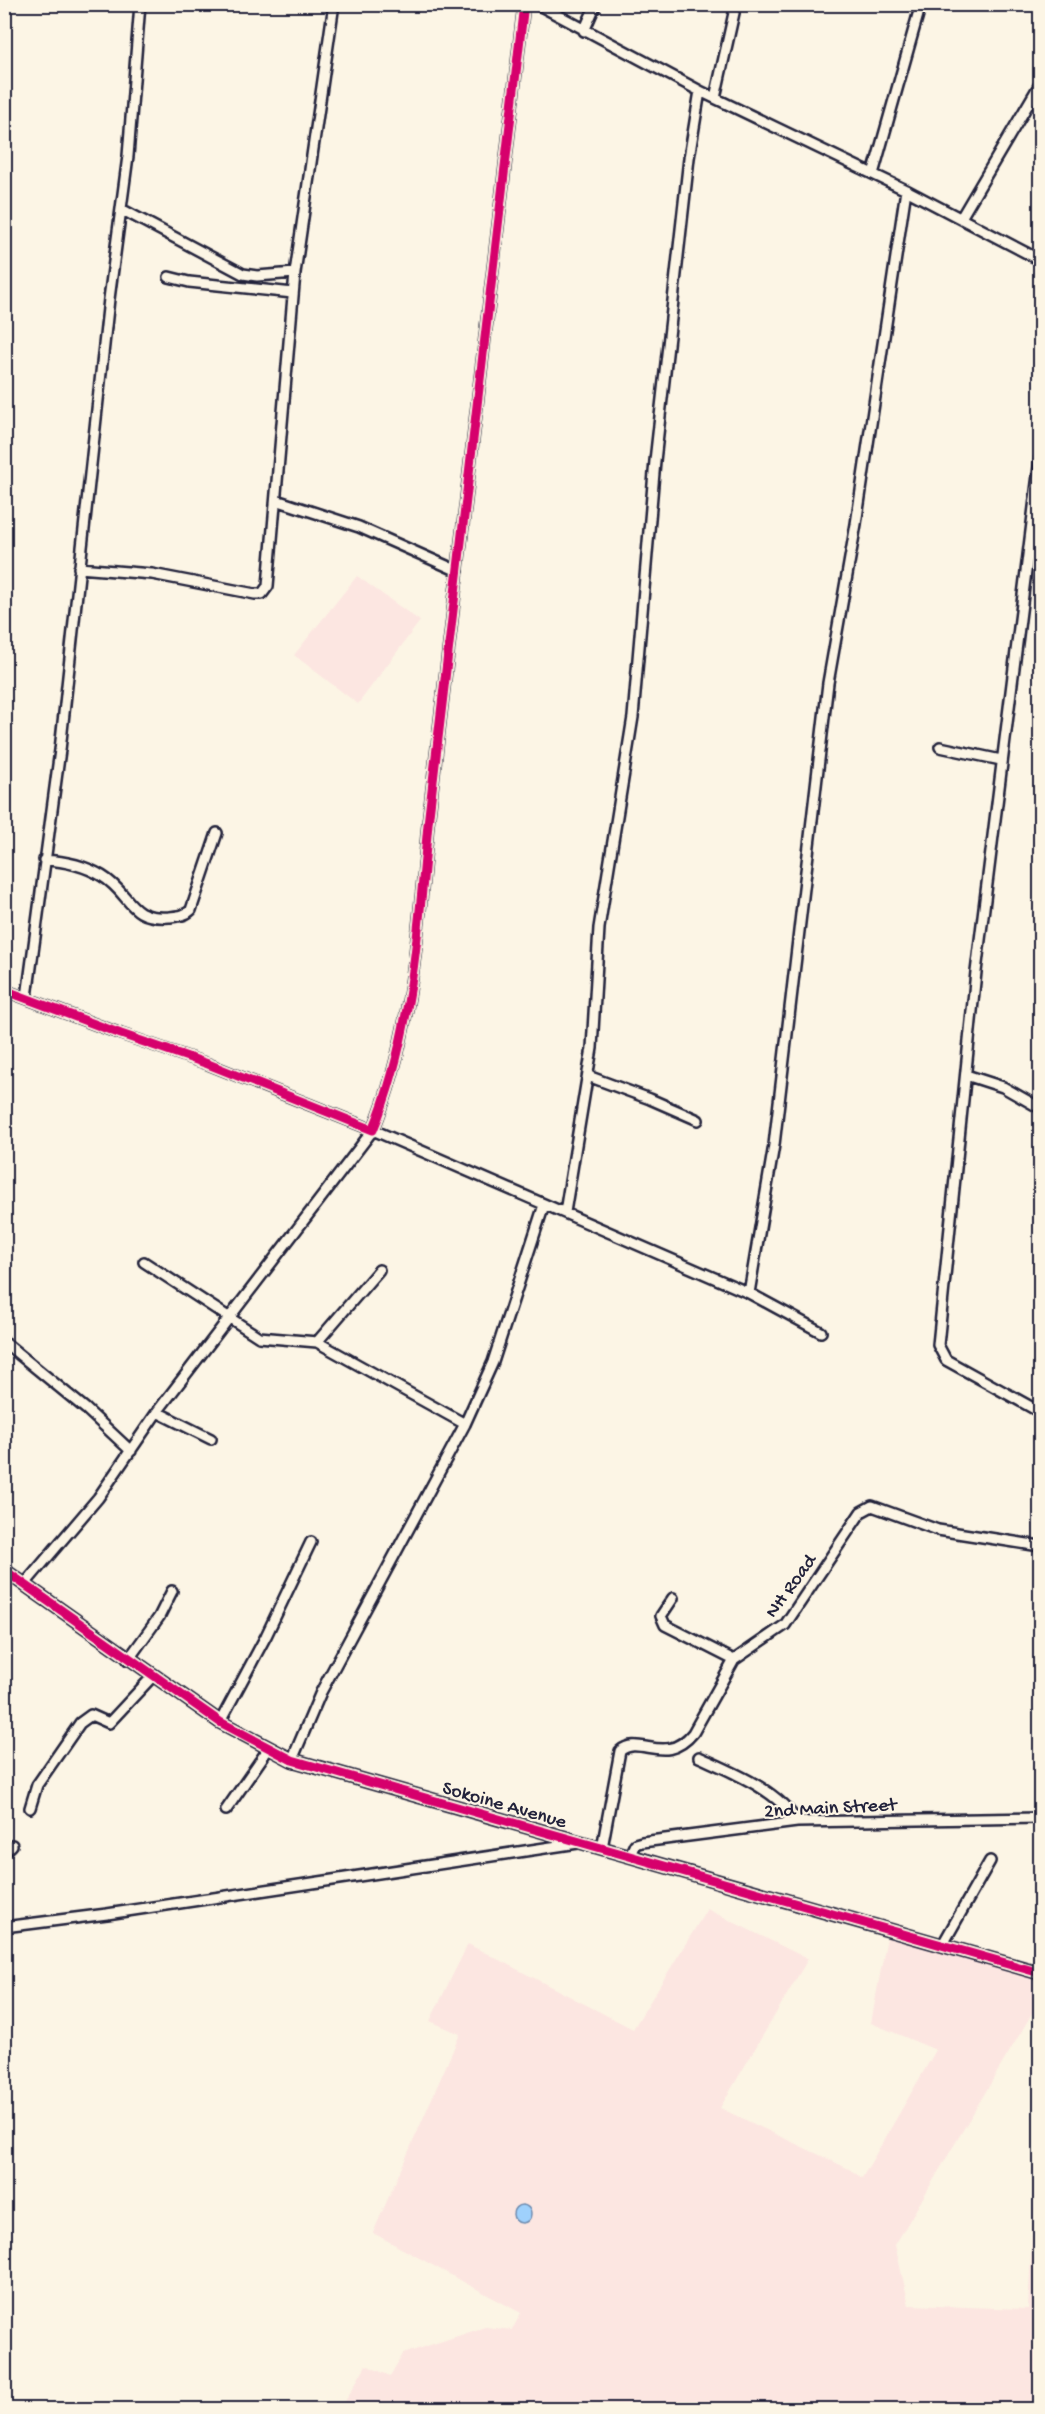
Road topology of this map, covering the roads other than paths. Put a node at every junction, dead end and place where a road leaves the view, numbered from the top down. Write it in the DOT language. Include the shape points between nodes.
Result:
graph roads {
  1 [pos="140,4"];
  2 [pos="334,4"];
  3 [pos="524,4"];
  4 [pos="537,4"];
  5 [pos="596,4"];
  6 [pos="921,4"];
  7 [pos="734,13"];
  8 [pos="584,31"];
  9 [pos="1041,84"];
  10 [pos="700,91"];
  11 [pos="715,98"];
  12 [pos="873,174"];
  13 [pos="906,189"];
  14 [pos="121,209"];
  15 [pos="961,218"];
  16 [pos="1041,260"];
  17 [pos="296,273"];
  18 [pos="169,277"];
  19 [pos="293,293"];
  20 [pos="1041,459"];
  21 [pos="276,500"];
  22 [pos="80,568"];
  23 [pos="458,571"];
  24 [pos="940,747"];
  25 [pos="1001,760"];
  26 [pos="217,833"];
  27 [pos="44,860"];
  28 [pos="4,990"];
  29 [pos="27,997"];
  30 [pos="966,1075"];
  31 [pos="588,1076"];
  32 [pos="1041,1108"];
  33 [pos="698,1120"];
  34 [pos="373,1130"];
  35 [pos="544,1205"];
  36 [pos="566,1212"];
  37 [pos="144,1262"];
  38 [pos="379,1270"];
  39 [pos="749,1293"];
  40 [pos="231,1318"];
  41 [pos="821,1332"];
  42 [pos="4,1342"];
  43 [pos="317,1342"];
  44 [pos="158,1412"];
  45 [pos="1041,1412"];
  46 [pos="465,1424"];
  47 [pos="211,1439"];
  48 [pos="131,1451"];
  49 [pos="311,1542"];
  50 [pos="1041,1546"];
  51 [pos="4,1570"];
  52 [pos="24,1585"];
  53 [pos="172,1591"];
  54 [pos="673,1598"];
  55 [pos="128,1659"];
  56 [pos="734,1660"];
  57 [pos="152,1677"];
  58 [pos="220,1722"];
  59 [pos="268,1748"];
  60 [pos="699,1757"];
  61 [pos="292,1760"];
  62 [pos="30,1808"];
  63 [pos="226,1810"];
  64 [pos="1041,1818"];
  65 [pos="797,1822"];
  66 [pos="578,1843"];
  67 [pos="12,1845"];
  68 [pos="602,1848"];
  69 [pos="4,1853"];
  70 [pos="630,1855"];
  71 [pos="990,1861"];
  72 [pos="4,1927"];
  73 [pos="944,1944"];
  74 [pos="1041,1973"];
  1 -- 14 [label="street"];
  2 -- 17 [label="street"];
  3 -- 23 [label="street"];
  4 -- 8 [label="street"];
  5 -- 8 [label="street"];
  6 -- 12 [label="street"];
  7 -- 11 [label="street"];
  8 -- 10 [label="street"];
  9 -- 15 [label="street"];
  10 -- 11 [label="street"];
  10 -- 31 [label="street" via="657,450 633,717 598,928"];
  11 -- 12 [label="street"];
  12 -- 13 [label="street"];
  13 -- 15 [label="street"];
  13 -- 39 [label="street" via="828,683 774,1145"];
  14 -- 17 [label="street" via="243,274"];
  14 -- 22 [label="street"];
  15 -- 16 [label="street"];
  17 -- 19 [label="street"];
  18 -- 19 [label="street"];
  19 -- 21 [label="street"];
  20 -- 25 [label="street"];
  21 -- 22 [label="street" via="268,586 262,594 152,574"];
  21 -- 23 [label="street" via="359,527"];
  22 -- 27 [label="street"];
  23 -- 34 [label="street" via="418,938 391,1078"];
  24 -- 25 [label="street"];
  25 -- 30 [label="street"];
  26 -- 27 [label="street" via="191,910 177,916 147,916 133,908 119,887 101,875 76,864"];
  27 -- 29 [label="street"];
  28 -- 29 [label="street"];
  29 -- 34 [label="street"];
  30 -- 32 [label="street" via="1003,1087"];
  30 -- 45 [label="street" via="938,1345 946,1360"];
  31 -- 33 [label="street"];
  31 -- 36 [label="street"];
  34 -- 35 [label="street"];
  34 -- 40 [label="street"];
  35 -- 36 [label="street"];
  35 -- 46 [label="street" via="493,1362"];
  36 -- 39 [label="street"];
  37 -- 40 [label="street"];
  38 -- 43 [label="street"];
  39 -- 41 [label="street"];
  40 -- 43 [label="street" via="260,1337"];
  40 -- 44 [label="street"];
  42 -- 48 [label="street"];
  43 -- 46 [label="street"];
  44 -- 47 [label="street"];
  44 -- 48 [label="street"];
  46 -- 61 [label="street" via="321,1692"];
  48 -- 52 [label="street" via="98,1498"];
  49 -- 58 [label="street"];
  50 -- 56 [label="street, NH Road" via="939,1530 881,1508 867,1507 785,1625"];
  51 -- 52 [label="street, Sokoine Avenue"];
  52 -- 55 [label="street, Sokoine Avenue"];
  53 -- 55 [label="street" via="159,1617"];
  54 -- 56 [label="street" via="661,1616 665,1625"];
  55 -- 57 [label="street, Sokoine Avenue"];
  56 -- 68 [label="street, NH Road" via="685,1743 678,1748 629,1747 620,1751"];
  57 -- 58 [label="street, Sokoine Avenue"];
  57 -- 62 [label="street" via="109,1723 91,1715 80,1723 35,1789"];
  58 -- 59 [label="street, Sokoine Avenue"];
  59 -- 61 [label="street, Sokoine Avenue"];
  59 -- 63 [label="street"];
  60 -- 65 [label="street" via="776,1799"];
  61 -- 66 [label="street, Sokoine Avenue"];
  64 -- 65 [label="street, 2nd Main Street"];
  65 -- 70 [label="street, 2nd Main Street" via="642,1842 635,1844"];
  66 -- 68 [label="street, Sokoine Avenue"];
  66 -- 72 [label="street"];
  67 -- 69 [label="street"];
  68 -- 70 [label="street, Sokoine Avenue"];
  70 -- 73 [label="street, Sokoine Avenue"];
  71 -- 73 [label="street"];
  73 -- 74 [label="street, Sokoine Avenue"];
}
